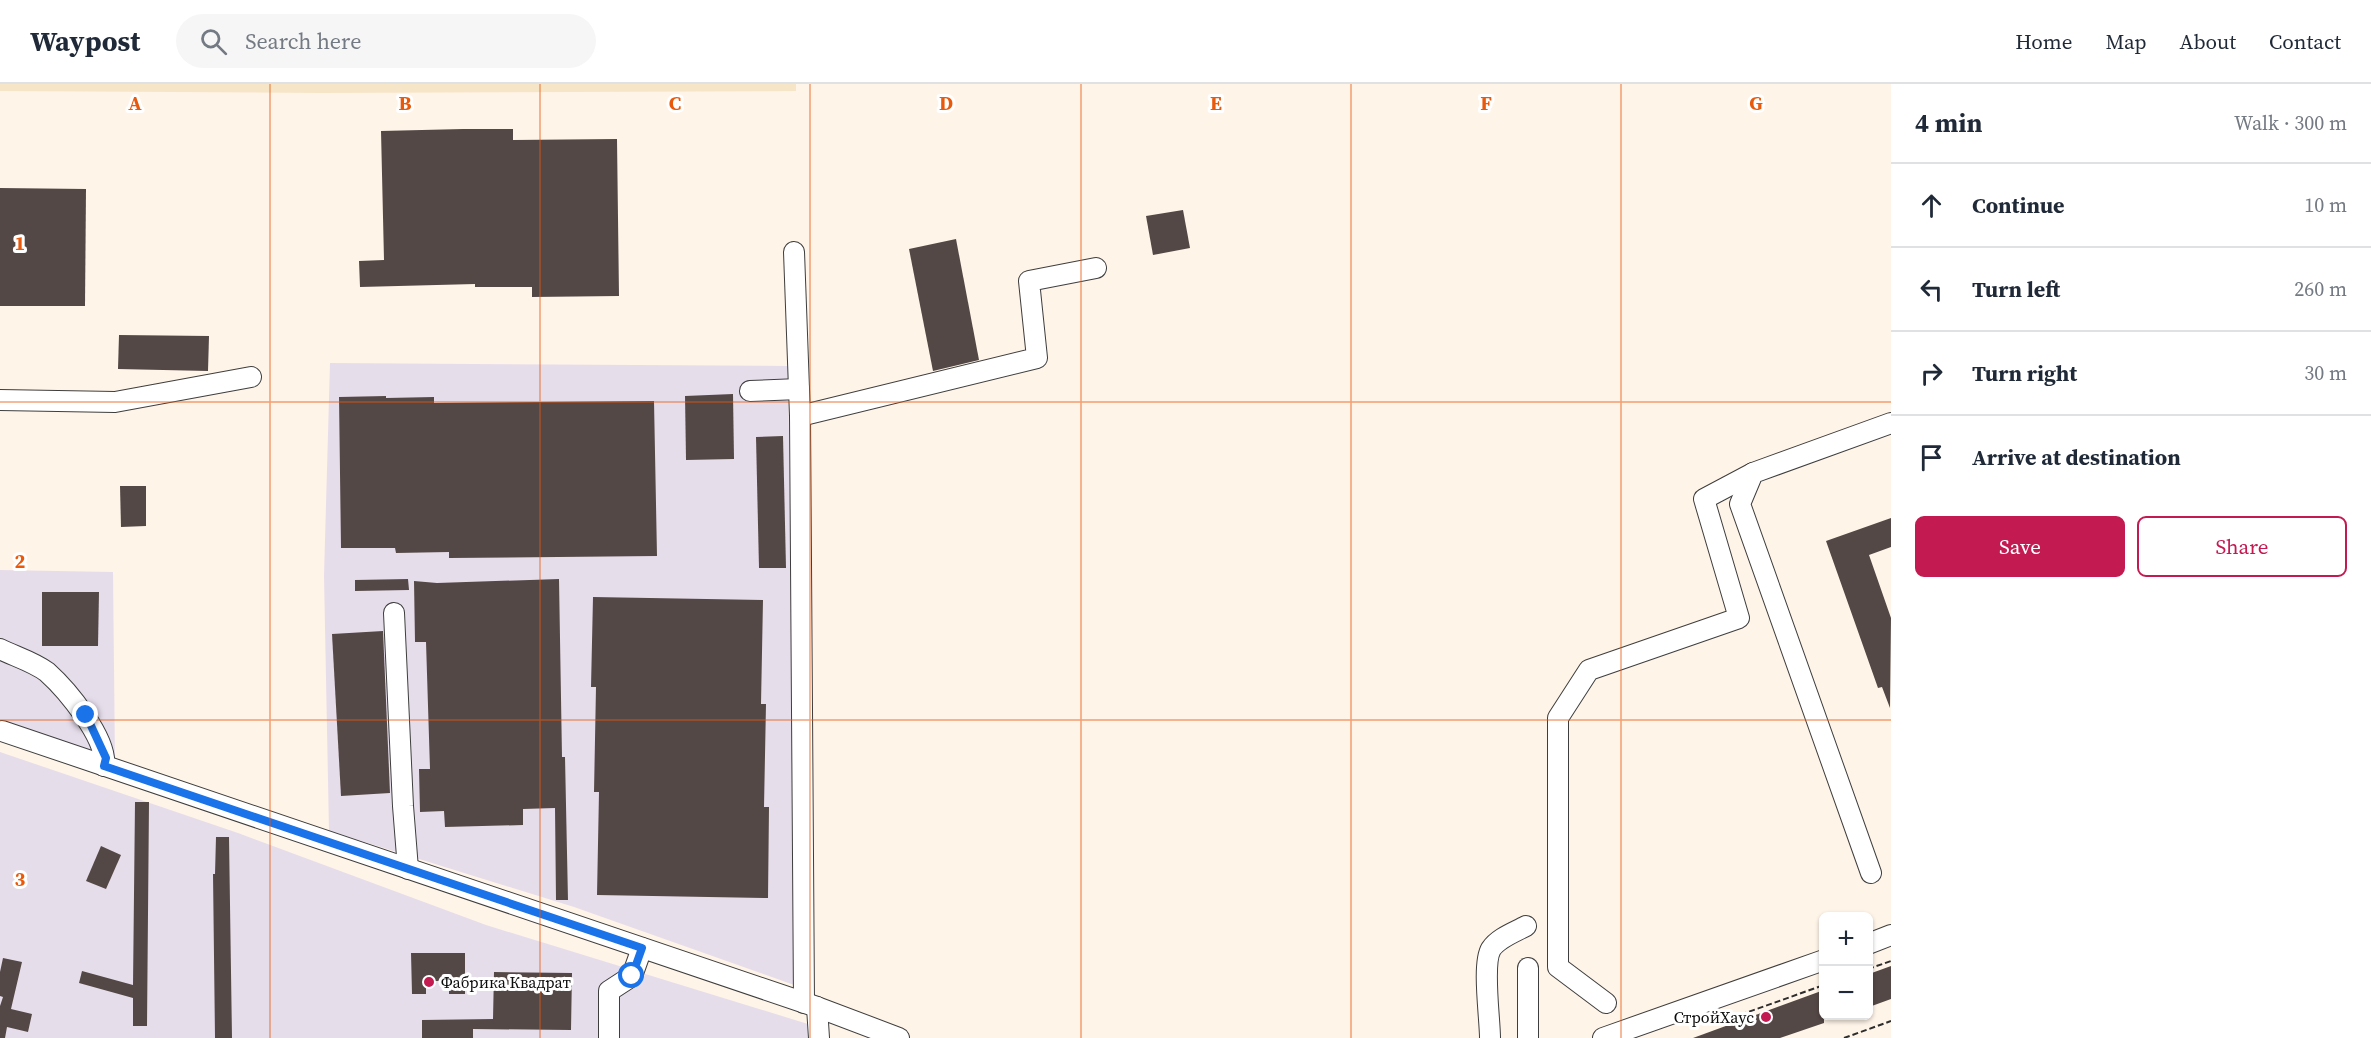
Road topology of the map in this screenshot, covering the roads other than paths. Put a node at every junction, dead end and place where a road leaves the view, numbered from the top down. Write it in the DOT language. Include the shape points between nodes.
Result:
graph roads {
  1 [pos="794,252"];
  2 [pos="1096,268"];
  3 [pos="251,377"];
  4 [pos="799,389"];
  5 [pos="750,391"];
  6 [pos="0,400"];
  7 [pos="800,416"];
  8 [pos="1891,423"];
  9 [pos="1753,473"];
  10 [pos="394,613"];
  11 [pos="0,649"];
  12 [pos="2,731"];
  13 [pos="104,766"];
  14 [pos="408,869"];
  15 [pos="1871,873"];
  16 [pos="1526,926"];
  17 [pos="1891,936"];
  18 [pos="1873,943"];
  19 [pos="642,948"];
  20 [pos="1819,962"];
  21 [pos="1527,968"];
  22 [pos="1606,1003"];
  23 [pos="810,1005"];
  24 [pos="1654,1029"];
  25 [pos="609,1038"];
  26 [pos="819,1038"];
  27 [pos="899,1038"];
  28 [pos="1490,1038"];
  29 [pos="1528,1038"];
  30 [pos="1604,1038"];
  1 -- 4 [label="street"];
  2 -- 7 [label="street" via="1029,281 1037,358"];
  3 -- 6 [label="street" via="115,402"];
  4 -- 5 [label="street"];
  4 -- 7 [label="street"];
  7 -- 23 [label="street"];
  8 -- 9 [label="street"];
  9 -- 15 [label="street" via="1740,504"];
  9 -- 22 [label="street" via="1704,499 1739,618 1589,670 1558,718 1558,967"];
  10 -- 14 [label="street"];
  11 -- 13 [label="street" via="45,671 86,715 106,758"];
  12 -- 13 [label="street"];
  13 -- 14 [label="street"];
  14 -- 19 [label="street"];
  16 -- 28 [label="street" via="1497,942 1486,963"];
  17 -- 18 [label="street"];
  19 -- 23 [label="street"];
  19 -- 25 [label="street" via="632,976 609,991"];
  20 -- 24 [label="street"];
  21 -- 29 [label="street"];
  23 -- 26 [label="street"];
  23 -- 27 [label="street"];
  24 -- 30 [label="street"];
}
